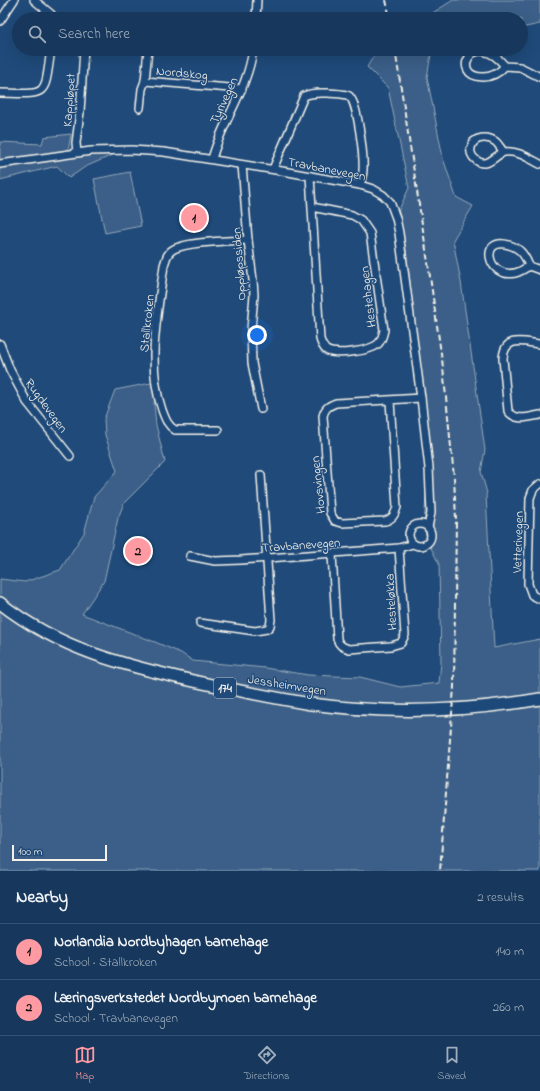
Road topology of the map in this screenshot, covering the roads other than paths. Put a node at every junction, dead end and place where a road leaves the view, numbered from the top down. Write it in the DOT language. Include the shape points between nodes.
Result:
graph roads {
  1 [pos="14,0"];
  2 [pos="34,0"];
  3 [pos="257,0"];
  4 [pos="49,12"];
  5 [pos="256,12"];
  6 [pos="0,21"];
  7 [pos="50,56"];
  8 [pos="84,56"];
  9 [pos="147,56"];
  10 [pos="251,56"];
  11 [pos="468,56"];
  12 [pos="494,56"];
  13 [pos="505,66"];
  14 [pos="540,77"];
  15 [pos="145,81"];
  16 [pos="242,89"];
  17 [pos="0,93"];
  18 [pos="140,108"];
  19 [pos="77,152"];
  20 [pos="504,152"];
  21 [pos="212,159"];
  22 [pos="0,164"];
  23 [pos="540,164"];
  24 [pos="242,165"];
  25 [pos="273,170"];
  26 [pos="310,176"];
  27 [pos="360,185"];
  28 [pos="312,206"];
  29 [pos="248,240"];
  30 [pos="529,266"];
  31 [pos="540,270"];
  32 [pos="0,344"];
  33 [pos="540,344"];
  34 [pos="421,398"];
  35 [pos="390,401"];
  36 [pos="261,409"];
  37 [pos="540,415"];
  38 [pos="218,430"];
  39 [pos="70,456"];
  40 [pos="261,475"];
  41 [pos="540,484"];
  42 [pos="428,527"];
  43 [pos="413,544"];
  44 [pos="399,548"];
  45 [pos="332,554"];
  46 [pos="190,556"];
  47 [pos="267,558"];
  48 [pos="540,599"];
  49 [pos="0,603"];
  50 [pos="200,623"];
  51 [pos="540,699"];
  1 -- 6 [label="street"];
  2 -- 4 [label="street"];
  3 -- 5 [label="street"];
  7 -- 17 [label="street" via="47,81 41,91"];
  8 -- 19 [label="street, Kappløpet"];
  9 -- 15 [label="street, Nordskog"];
  10 -- 16 [label="street, Tyrivegen"];
  11 -- 13 [label="street" via="467,68 472,75 491,76"];
  12 -- 13 [label="street"];
  13 -- 14 [label="street" via="520,68"];
  15 -- 16 [label="street, Nordskog"];
  15 -- 18 [label="street, Nordskog"];
  16 -- 21 [label="street, Tyrivegen" via="226,121"];
  19 -- 21 [label="street, Travbanevegen" via="146,150"];
  19 -- 22 [label="street, Travbanevegen"];
  20 -- 20 [label="street" via="489,138 476,140 470,150 477,162 484,163"];
  20 -- 23 [label="street" via="522,155"];
  21 -- 24 [label="street, Travbanevegen"];
  24 -- 25 [label="street, Travbanevegen"];
  24 -- 29 [label="street, Oppløpssiden"];
  25 -- 26 [label="street, Travbanevegen"];
  25 -- 27 [label="street" via="304,96 315,92 344,94 351,99 357,115 363,171"];
  26 -- 27 [label="street, Travbanevegen"];
  26 -- 28 [label="street, Hestehagen"];
  27 -- 34 [label="street, Travbanevegen" via="373,189 390,202 396,218"];
  28 -- 28 [label="street, Hestehagen" via="322,345 326,350 336,352 372,348 380,342 384,330 370,233 361,220 352,215"];
  29 -- 36 [label="street, Oppløpssiden" via="254,295 252,363"];
  29 -- 38 [label="street, Stallkroken" via="209,242 174,249 167,256 164,265 154,344 154,368 165,420 175,430"];
  30 -- 30 [label="street" via="522,252 514,246 498,244 492,247 489,253 493,266 506,273 514,273"];
  30 -- 31 [label="street"];
  32 -- 39 [label="street, Rugdevegen" via="27,402"];
  33 -- 37 [label="street" via="508,344 504,359 508,411 520,419"];
  34 -- 35 [label="street, Hovsvingen"];
  34 -- 42 [label="street, Travbanevegen" via="429,468 431,513"];
  35 -- 35 [label="street, Hovsvingen" via="336,403 324,410 330,513 335,521 385,521 396,512"];
  40 -- 47 [label="street"];
  41 -- 48 [label="street, Vetterivegen" via="533,490 530,498 528,575 530,592"];
  42 -- 43 [label="street" via="431,535 428,542 421,546"];
  42 -- 43 [label="street" via="418,524 410,529 409,535"];
  43 -- 44 [label="street, Travbanevegen"];
  44 -- 45 [label="street, Travbanevegen"];
  44 -- 45 [label="street, Hesteløkka" via="405,635 401,643 391,646 349,649 339,644"];
  45 -- 47 [label="street, Travbanevegen"];
  46 -- 47 [label="street, Travbanevegen" via="215,561"];
  47 -- 50 [label="street" via="270,620 267,629 255,631"];
  49 -- 51 [label="main road, Jessheimvegen / 174" via="38,629 86,652 133,667 255,694 312,704 417,710 488,706"];
}
